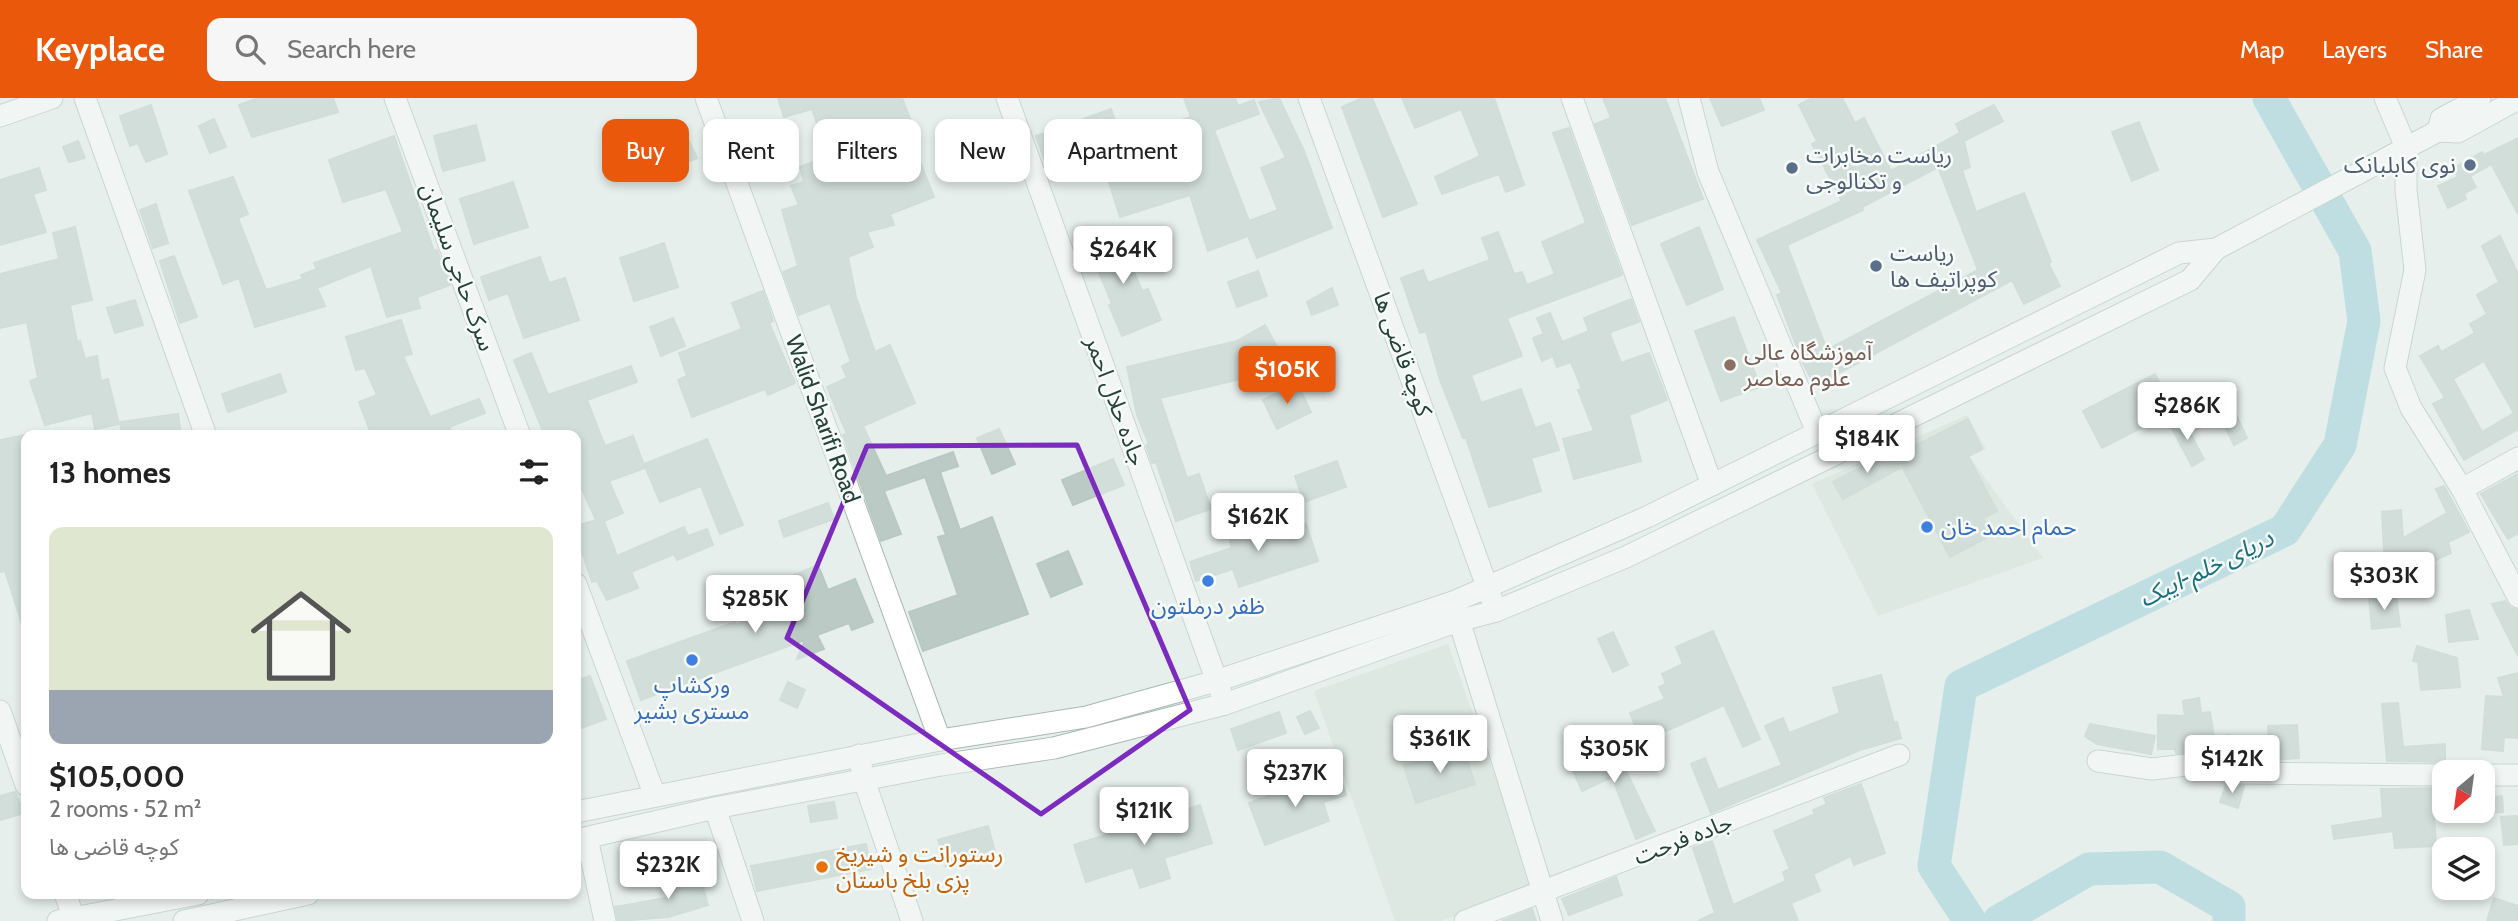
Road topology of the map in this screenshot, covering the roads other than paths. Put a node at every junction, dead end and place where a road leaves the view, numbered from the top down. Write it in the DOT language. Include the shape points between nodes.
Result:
graph roads {
  1 [pos="52,98"];
  2 [pos="85,98"];
  3 [pos="395,98"];
  4 [pos="706,98"];
  5 [pos="1007,98"];
  6 [pos="1309,98"];
  7 [pos="1572,98"];
  8 [pos="1689,98"];
  9 [pos="2385,98"];
  10 [pos="2480,98"];
  11 [pos="2518,100"];
  12 [pos="0,116"];
  13 [pos="2438,131"];
  14 [pos="2406,147"];
  15 [pos="2216,249"];
  16 [pos="204,430"];
  17 [pos="518,430"];
  18 [pos="1817,432"];
  19 [pos="2518,458"];
  20 [pos="1712,485"];
  21 [pos="2462,489"];
  22 [pos="1488,589"];
  23 [pos="2518,597"];
  24 [pos="581,598"];
  25 [pos="1457,611"];
  26 [pos="1496,611"];
  27 [pos="1216,681"];
  28 [pos="1225,704"];
  29 [pos="0,711"];
  30 [pos="940,740"];
  31 [pos="859,755"];
  32 [pos="1899,755"];
  33 [pos="2098,761"];
  34 [pos="21,771"];
  35 [pos="2432,775"];
  36 [pos="2496,775"];
  37 [pos="2518,775"];
  38 [pos="864,780"];
  39 [pos="654,796"];
  40 [pos="715,808"];
  41 [pos="581,811"];
  42 [pos="581,839"];
  43 [pos="1542,893"];
  44 [pos="65,899"];
  45 [pos="172,899"];
  46 [pos="287,899"];
  47 [pos="248,908"];
  48 [pos="66,919"];
  49 [pos="184,921"];
  50 [pos="605,921"];
  51 [pos="753,921"];
  52 [pos="912,921"];
  53 [pos="1465,921"];
  54 [pos="1552,921"];
  1 -- 12 [label="street"];
  2 -- 16 [label="street"];
  3 -- 17 [label="street, سرک حاجی سلیمان"];
  4 -- 30 [label="street, Walid Sharifi Road"];
  5 -- 27 [label="street, جاده حلال احمر"];
  6 -- 22 [label="street, کوچه قاضی ها"];
  7 -- 20 [label="street"];
  8 -- 18 [label="street" via="1708,172"];
  9 -- 14 [label="street"];
  10 -- 13 [label="street" via="2441,119"];
  11 -- 13 [label="street" via="2458,132"];
  13 -- 14 [label="street"];
  14 -- 15 [label="street"];
  14 -- 21 [label="street" via="2415,270 2395,368 2412,408"];
  15 -- 18 [label="street" via="2179,253"];
  15 -- 26 [label="street" via="2190,279 1626,557"];
  18 -- 20 [label="street"];
  19 -- 21 [label="street"];
  20 -- 22 [label="street"];
  21 -- 23 [label="street"];
  22 -- 25 [label="street"];
  22 -- 26 [label="street, کوچه قاضی ها"];
  24 -- 39 [label="street"];
  25 -- 26 [label="street"];
  25 -- 27 [label="street"];
  25 -- 28 [label="street"];
  25 -- 43 [label="street"];
  27 -- 28 [label="street, جاده حلال احمر"];
  27 -- 30 [label="street" via="1086,717"];
  28 -- 38 [label="street" via="1054,748"];
  29 -- 34 [label="street"];
  30 -- 31 [label="street"];
  31 -- 38 [label="street"];
  31 -- 39 [label="street"];
  32 -- 43 [label="street, جاده فرحت"];
  33 -- 35 [label="street" via="2152,769 2212,762 2232,773"];
  36 -- 37 [label="street"];
  38 -- 40 [label="street"];
  38 -- 52 [label="street"];
  39 -- 41 [label="street"];
  40 -- 42 [label="street"];
  40 -- 51 [label="street"];
  42 -- 50 [label="street"];
  43 -- 53 [label="street, جاده فرحت"];
  43 -- 54 [label="street"];
  44 -- 48 [label="street"];
  45 -- 48 [label="street"];
  46 -- 47 [label="street"];
  47 -- 49 [label="street"];
}
